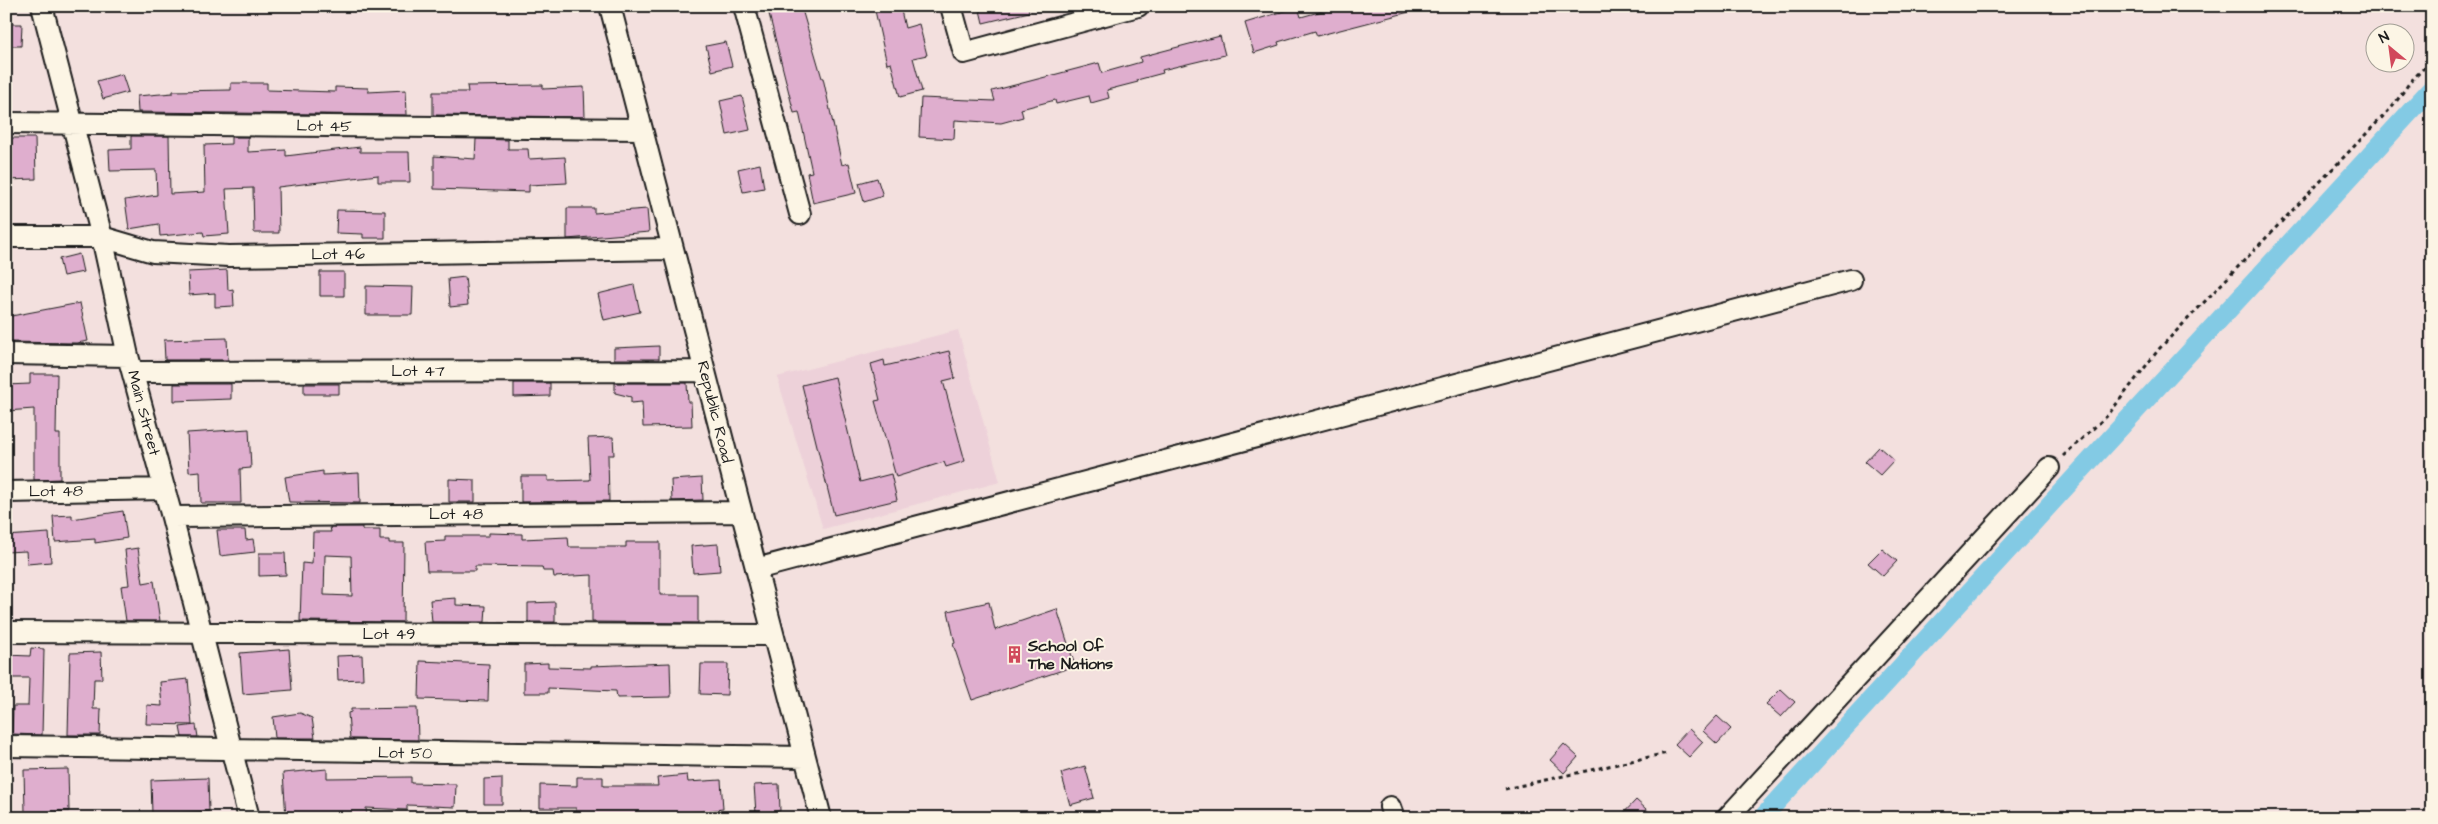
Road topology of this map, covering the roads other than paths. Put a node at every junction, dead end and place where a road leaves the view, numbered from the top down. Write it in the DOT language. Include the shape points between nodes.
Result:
graph roads {
  1 [pos="42,6"];
  2 [pos="610,6"];
  3 [pos="744,6"];
  4 [pos="951,6"];
  5 [pos="1138,6"];
  6 [pos="6,123"];
  7 [pos="71,123"];
  8 [pos="641,129"];
  9 [pos="800,214"];
  10 [pos="102,237"];
  11 [pos="6,238"];
  12 [pos="673,249"];
  13 [pos="1851,280"];
  14 [pos="6,354"];
  15 [pos="130,364"];
  16 [pos="704,371"];
  17 [pos="2049,468"];
  18 [pos="165,489"];
  19 [pos="6,492"];
  20 [pos="740,512"];
  21 [pos="172,516"];
  22 [pos="756,568"];
  23 [pos="6,632"];
  24 [pos="202,633"];
  25 [pos="772,635"];
  26 [pos="6,746"];
  27 [pos="232,750"];
  28 [pos="804,757"];
  29 [pos="250,818"];
  30 [pos="821,818"];
  31 [pos="1727,818"];
  1 -- 7 [label="street, Main Street"];
  2 -- 8 [label="street, Republic Road"];
  3 -- 9 [label="street"];
  4 -- 5 [label="street" via="964,53"];
  6 -- 7 [label="street, Lot 45"];
  7 -- 8 [label="street, Lot 45"];
  7 -- 10 [label="street, Main Street"];
  8 -- 12 [label="street, Republic Road"];
  10 -- 11 [label="street, Lot 46"];
  10 -- 12 [label="street, Lot 46" via="153,252 229,256"];
  10 -- 15 [label="street, Main Street"];
  12 -- 16 [label="street, Republic Road"];
  13 -- 22 [label="street"];
  14 -- 15 [label="street, Lot 47"];
  15 -- 16 [label="street, Lot 47"];
  15 -- 18 [label="street, Main Street"];
  16 -- 20 [label="street, Republic Road"];
  17 -- 31 [label="street"];
  18 -- 19 [label="street, Lot 48"];
  18 -- 21 [label="street, Main Street"];
  20 -- 21 [label="street, Lot 48"];
  20 -- 22 [label="street, Republic Road"];
  21 -- 24 [label="street, Main Street"];
  22 -- 25 [label="street, Republic Road"];
  23 -- 24 [label="street, Lot 49"];
  24 -- 25 [label="street, Lot 49"];
  24 -- 27 [label="street, Main Street"];
  25 -- 28 [label="street, Republic Road"];
  26 -- 27 [label="street, Lot 50"];
  27 -- 28 [label="street, Lot 50"];
  27 -- 29 [label="street, Main Street"];
  28 -- 30 [label="street, Republic Road"];
}
